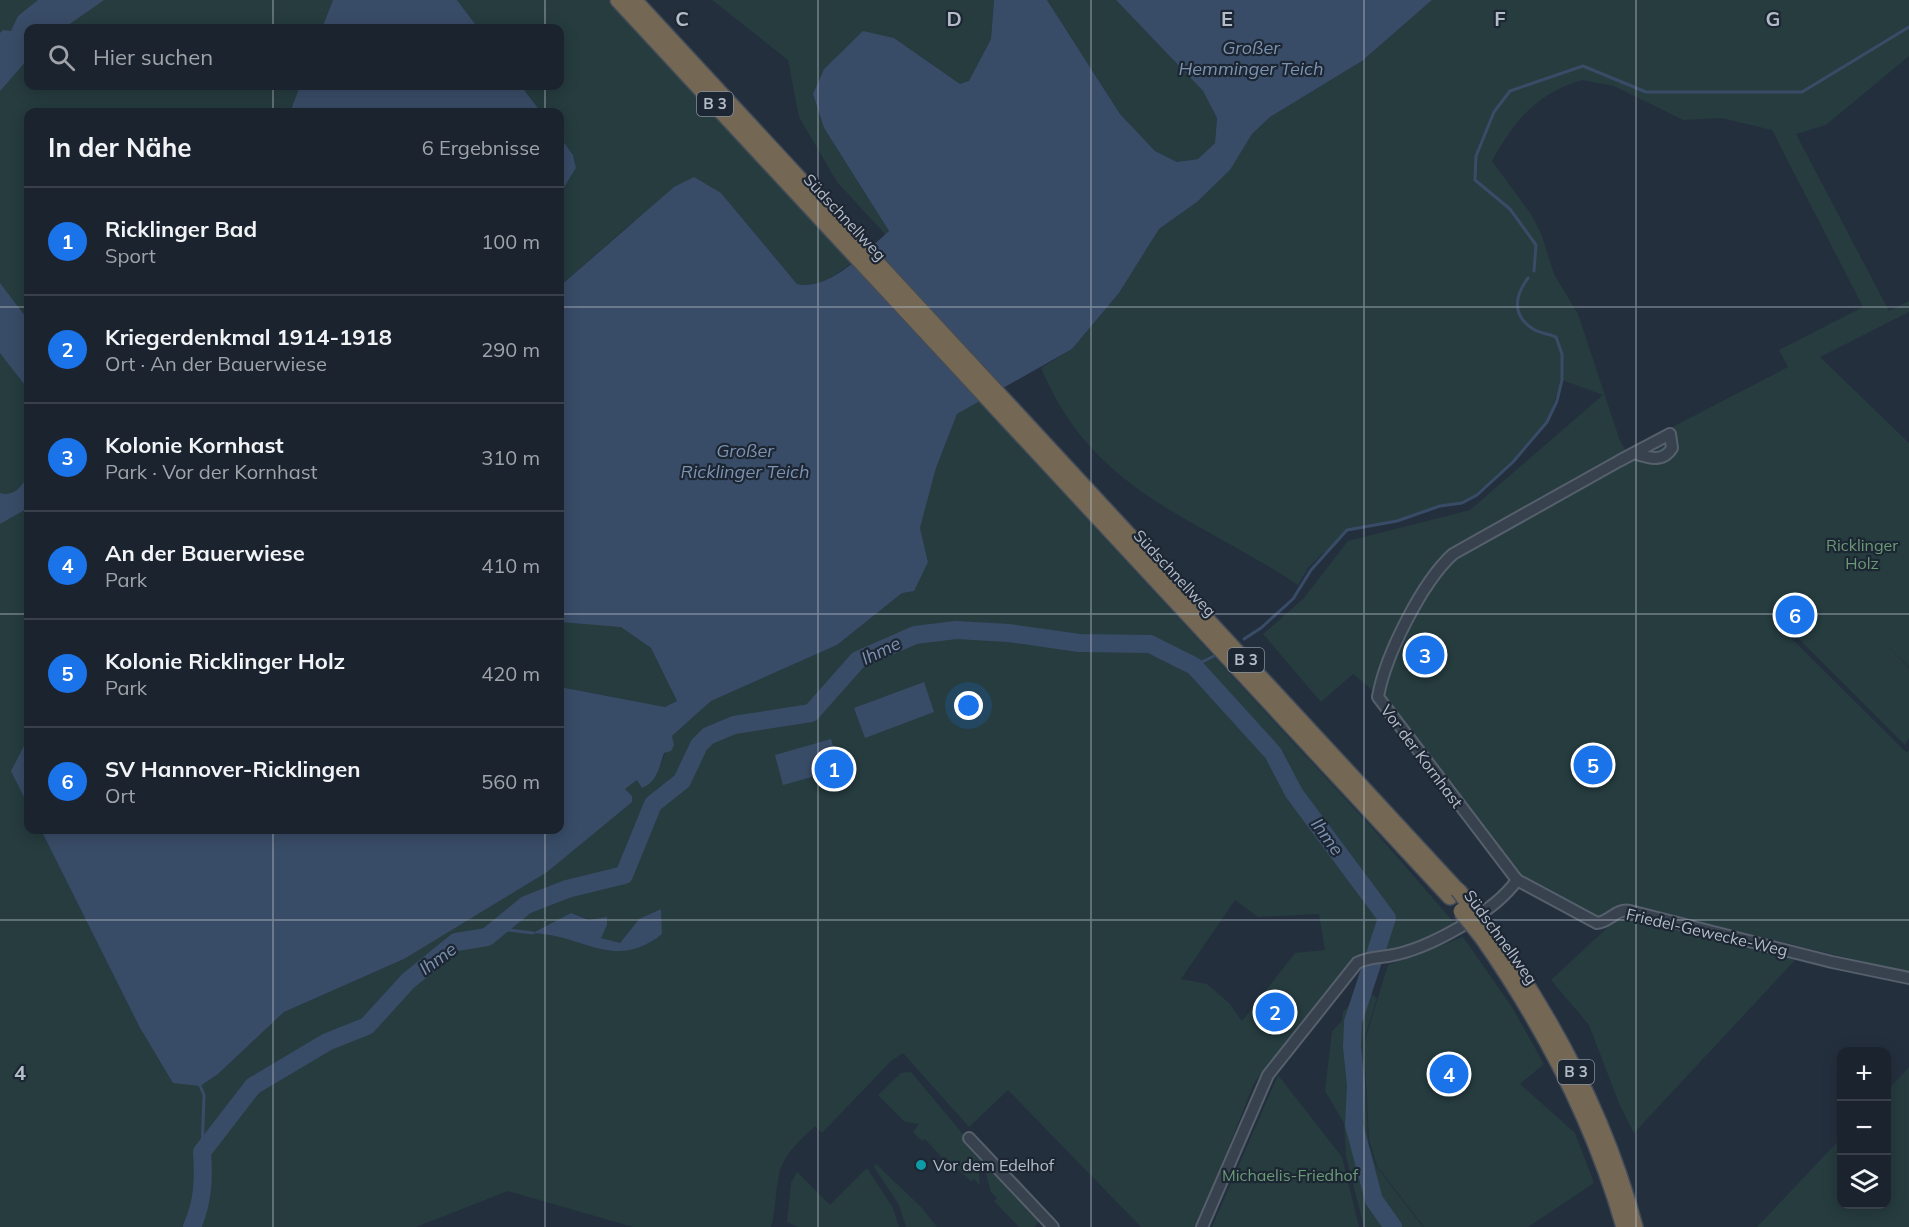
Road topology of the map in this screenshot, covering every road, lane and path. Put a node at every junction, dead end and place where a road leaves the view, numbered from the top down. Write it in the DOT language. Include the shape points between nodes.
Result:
graph roads {
  1 [pos="618,0"];
  2 [pos="634,0"];
  3 [pos="815,204"];
  4 [pos="1634,453"];
  5 [pos="1517,880"];
  6 [pos="1486,934"];
  7 [pos="1909,978"];
  8 [pos="969,1138"];
  9 [pos="1053,1227"];
  10 [pos="1202,1227"];
  11 [pos="1624,1227"];
  12 [pos="1635,1227"];
  1 -- 3 [label="highway, Südschnellweg / B 3"];
  2 -- 3 [label="highway, Südschnellweg / B 3"];
  3 -- 6 [label="highway, Südschnellweg / B 3, bridge" via="1454,894"];
  4 -- 5 [label="street, Vor der Kornhast" via="1453,554 1437,569 1424,590 1381,682 1378,697 1382,703"];
  5 -- 7 [label="street, Friedel-Gewecke-Weg" via="1597,923 1624,910"];
  5 -- 10 [label="street" via="1509,891 1452,933 1383,956 1367,957 1350,972 1268,1075"];
  6 -- 11 [label="highway, Südschnellweg / B 3" via="1565,1074 1592,1134"];
  6 -- 12 [label="highway, Südschnellweg / B 3" via="1533,994 1571,1060 1602,1129"];
  8 -- 9 [label="street"];
}
